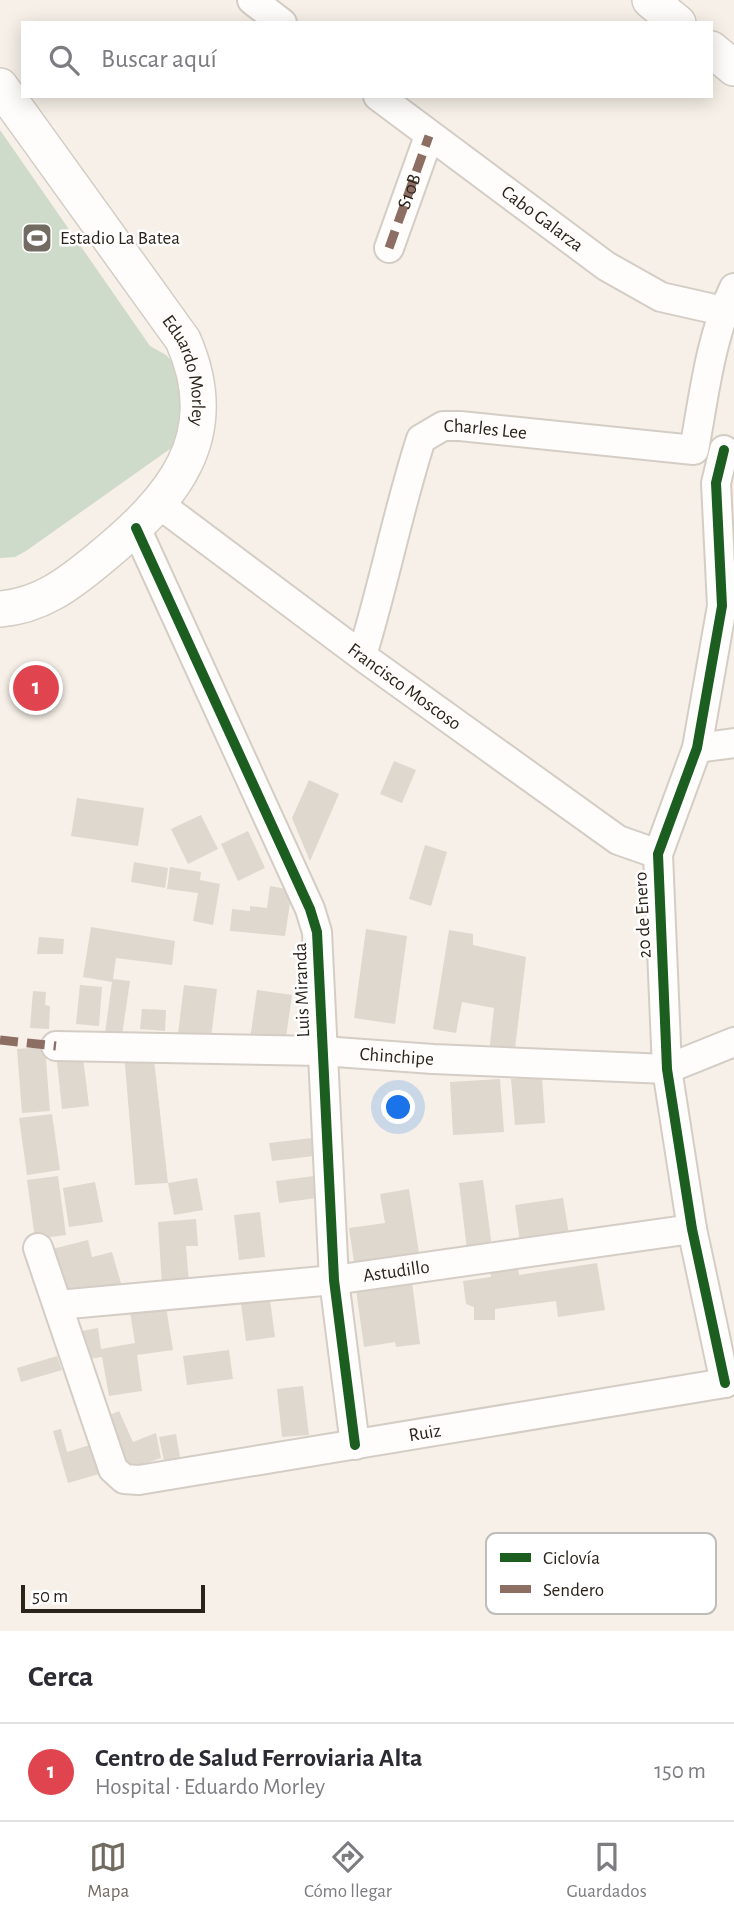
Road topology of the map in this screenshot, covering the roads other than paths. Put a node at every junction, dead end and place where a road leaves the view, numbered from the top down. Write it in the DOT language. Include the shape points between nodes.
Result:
graph roads {
  1 [pos="252,0"];
  2 [pos="650,0"];
  3 [pos="279,21"];
  4 [pos="676,21"];
  5 [pos="713,51"];
  6 [pos="734,68"];
  7 [pos="0,86"];
  8 [pos="381,98"];
  9 [pos="429,136"];
  10 [pos="388,248"];
  11 [pos="728,299"];
  12 [pos="694,450"];
  13 [pos="729,450"];
  14 [pos="148,516"];
  15 [pos="0,609"];
  16 [pos="362,655"];
  17 [pos="734,743"];
  18 [pos="697,748"];
  19 [pos="658,854"];
  20 [pos="734,1042"];
  21 [pos="56,1046"];
  22 [pos="322,1051"];
  23 [pos="667,1069"];
  24 [pos="692,1229"];
  25 [pos="38,1248"];
  26 [pos="334,1280"];
  27 [pos="58,1305"];
  28 [pos="729,1380"];
  29 [pos="355,1445"];
  1 -- 3 [label="street"];
  2 -- 4 [label="street"];
  5 -- 6 [label="street"];
  7 -- 14 [label="street, Eduardo Morley" via="171,322 194,366 199,396 196,434 184,467"];
  8 -- 9 [label="street, Cabo Galarza"];
  9 -- 10 [label="street, S10B"];
  9 -- 11 [label="street, Cabo Galarza" via="606,266 661,297"];
  11 -- 12 [label="street"];
  12 -- 13 [label="street, Charles Lee"];
  12 -- 16 [label="street, Charles Lee" via="460,426 443,426 428,433 421,439 408,478"];
  13 -- 18 [label="street, 20 de Enero" via="716,483 722,606"];
  14 -- 15 [label="street, Eduardo Morley" via="55,592 31,604"];
  14 -- 16 [label="street, Francisco Moscoso"];
  14 -- 22 [label="street, Luis Miranda" via="310,909 319,953"];
  16 -- 19 [label="street, Francisco Moscoso" via="618,839"];
  17 -- 18 [label="street"];
  18 -- 19 [label="street, 20 de Enero"];
  19 -- 23 [label="street, 20 de Enero"];
  20 -- 23 [label="street, Chinchipe"];
  21 -- 22 [label="street, Chinchipe"];
  22 -- 23 [label="street, Chinchipe"];
  22 -- 26 [label="street, Luis Miranda"];
  23 -- 24 [label="street, 20 de Enero"];
  24 -- 26 [label="street, Astudillo"];
  24 -- 28 [label="street, 20 de Enero"];
  25 -- 27 [label="street"];
  26 -- 27 [label="street, Astudillo"];
  26 -- 29 [label="street, Luis Miranda"];
  27 -- 29 [label="street, Ruiz" via="113,1469 124,1479"];
  28 -- 29 [label="street, Ruiz"];
}
